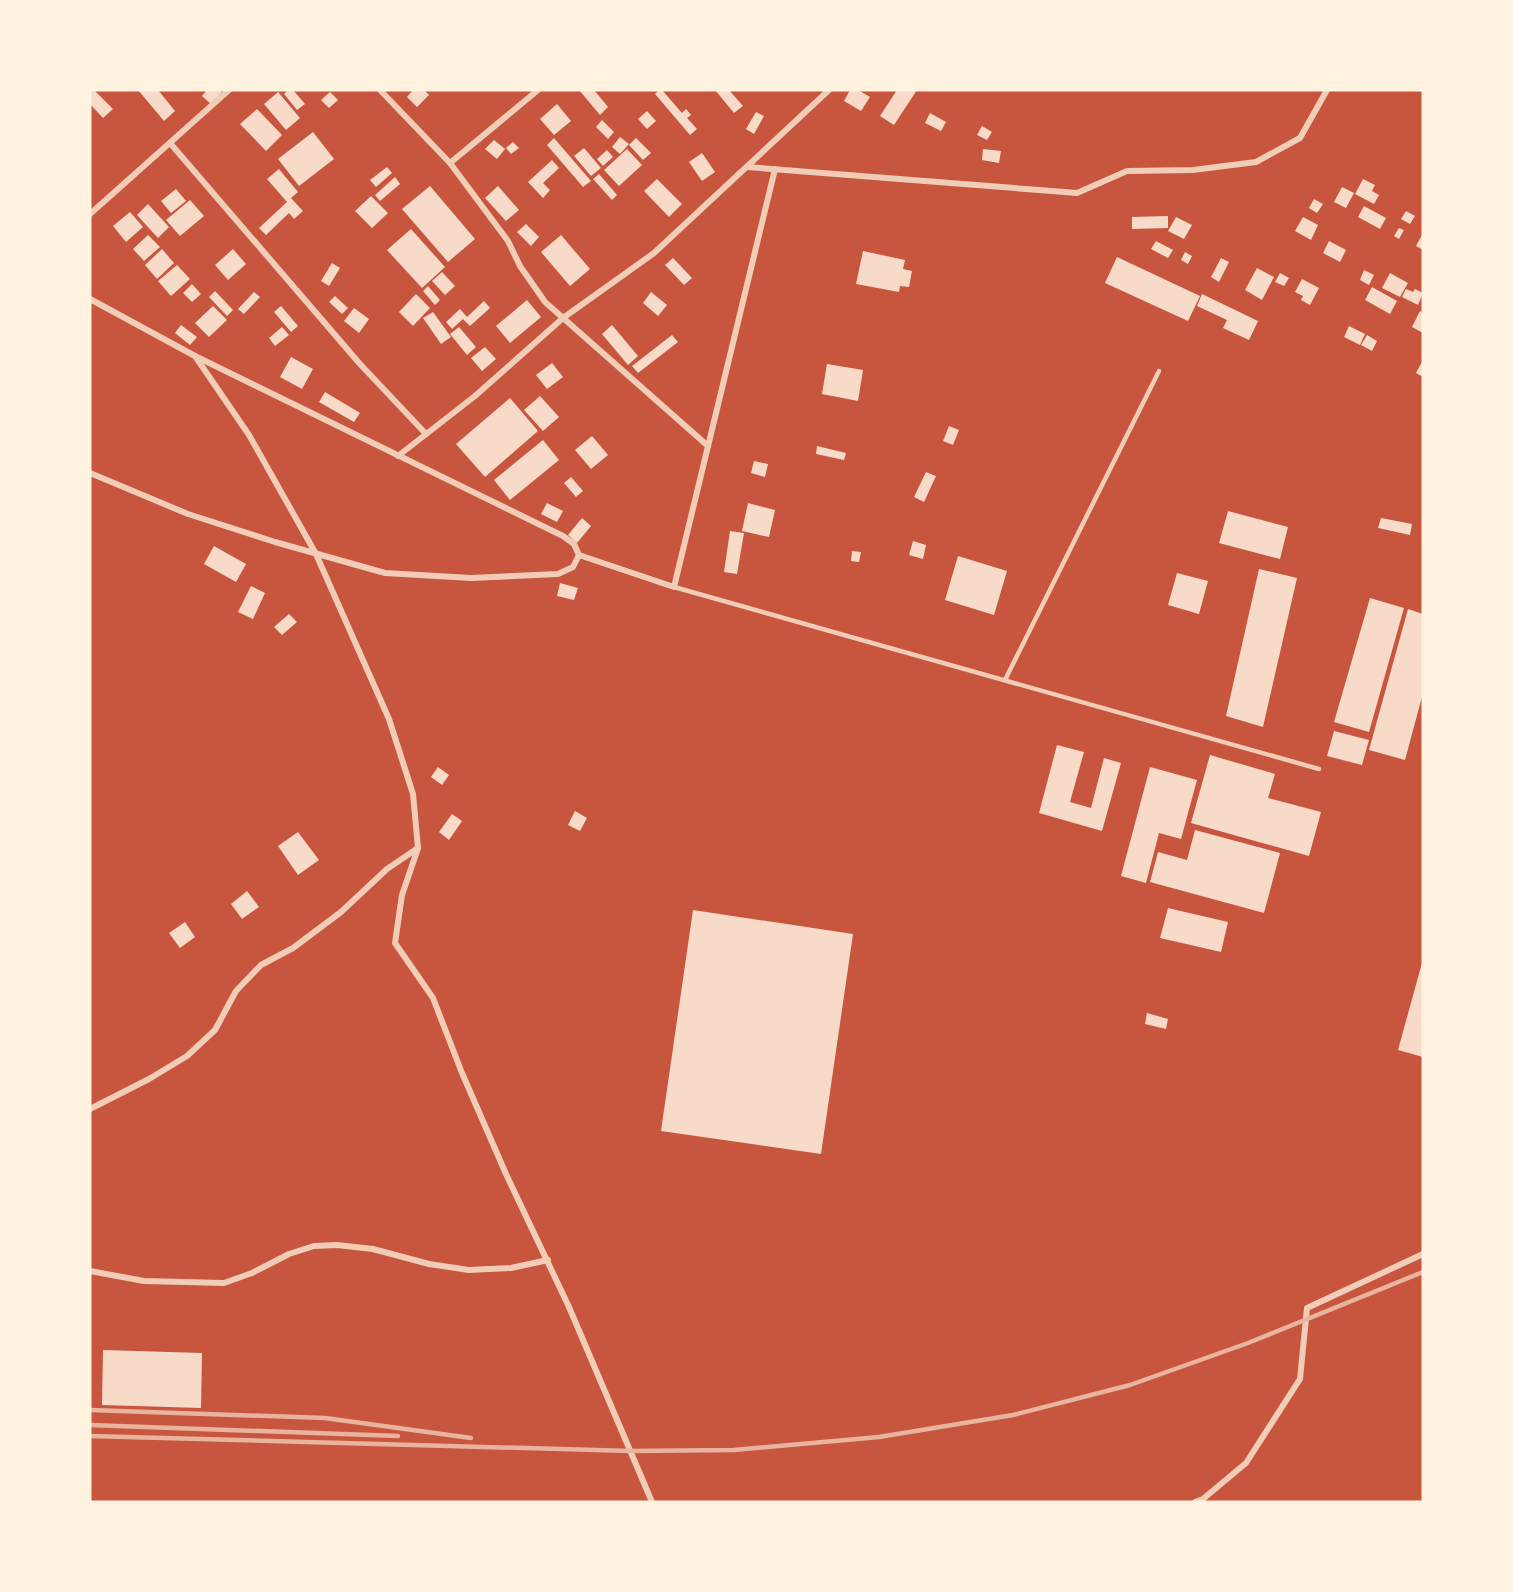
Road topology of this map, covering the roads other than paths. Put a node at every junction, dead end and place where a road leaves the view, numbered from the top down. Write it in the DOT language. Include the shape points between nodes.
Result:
graph roads {
  1 [pos="230,90"];
  2 [pos="380,90"];
  3 [pos="538,90"];
  4 [pos="829,90"];
  5 [pos="1327,90"];
  6 [pos="170,143"];
  7 [pos="450,163"];
  8 [pos="747,167"];
  9 [pos="776,169"];
  10 [pos="90,213"];
  11 [pos="90,299"];
  12 [pos="563,318"];
  13 [pos="195,356"];
  14 [pos="1159,371"];
  15 [pos="426,434"];
  16 [pos="708,446"];
  17 [pos="398,456"];
  18 [pos="90,473"];
  19 [pos="316,554"];
  20 [pos="579,555"];
  21 [pos="674,587"];
  22 [pos="1005,680"];
  23 [pos="1318,769"];
  24 [pos="418,848"];
  25 [pos="90,1109"];
  26 [pos="1423,1254"];
  27 [pos="548,1260"];
  28 [pos="90,1271"];
  29 [pos="652,1502"];
  30 [pos="1195,1502"];
  1 -- 6 [label="street"];
  2 -- 7 [label="street"];
  3 -- 7 [label="street"];
  4 -- 8 [label="street"];
  5 -- 9 [label="street" via="1300,138 1256,162 1193,170 1127,171 1077,193"];
  6 -- 10 [label="street"];
  6 -- 15 [label="street" via="360,364"];
  7 -- 12 [label="street" via="508,241 545,302"];
  8 -- 9 [label="street"];
  8 -- 12 [label="street" via="654,253"];
  9 -- 16 [label="street"];
  11 -- 13 [label="street"];
  12 -- 15 [label="street"];
  12 -- 16 [label="street"];
  13 -- 17 [label="street"];
  13 -- 19 [label="street" via="249,435"];
  14 -- 22 [label="lane"];
  15 -- 17 [label="street"];
  16 -- 21 [label="street"];
  17 -- 20 [label="street" via="563,536 574,544"];
  18 -- 19 [label="street" via="188,514"];
  19 -- 20 [label="street" via="385,573 471,578 558,574 573,567"];
  19 -- 24 [label="street" via="389,719 413,794"];
  20 -- 21 [label="street"];
  21 -- 22 [label="lane"];
  22 -- 23 [label="lane"];
  24 -- 25 [label="street" via="293,948 261,965 236,991 214,1030 187,1056"];
  24 -- 27 [label="street" via="402,895 395,943 433,998 506,1174"];
  26 -- 30 [label="street" via="1307,1308 1300,1379 1246,1463"];
  27 -- 28 [label="street" via="511,1268 469,1270 337,1245 314,1246 289,1254 224,1283 144,1281"];
  27 -- 29 [label="street"];
}
